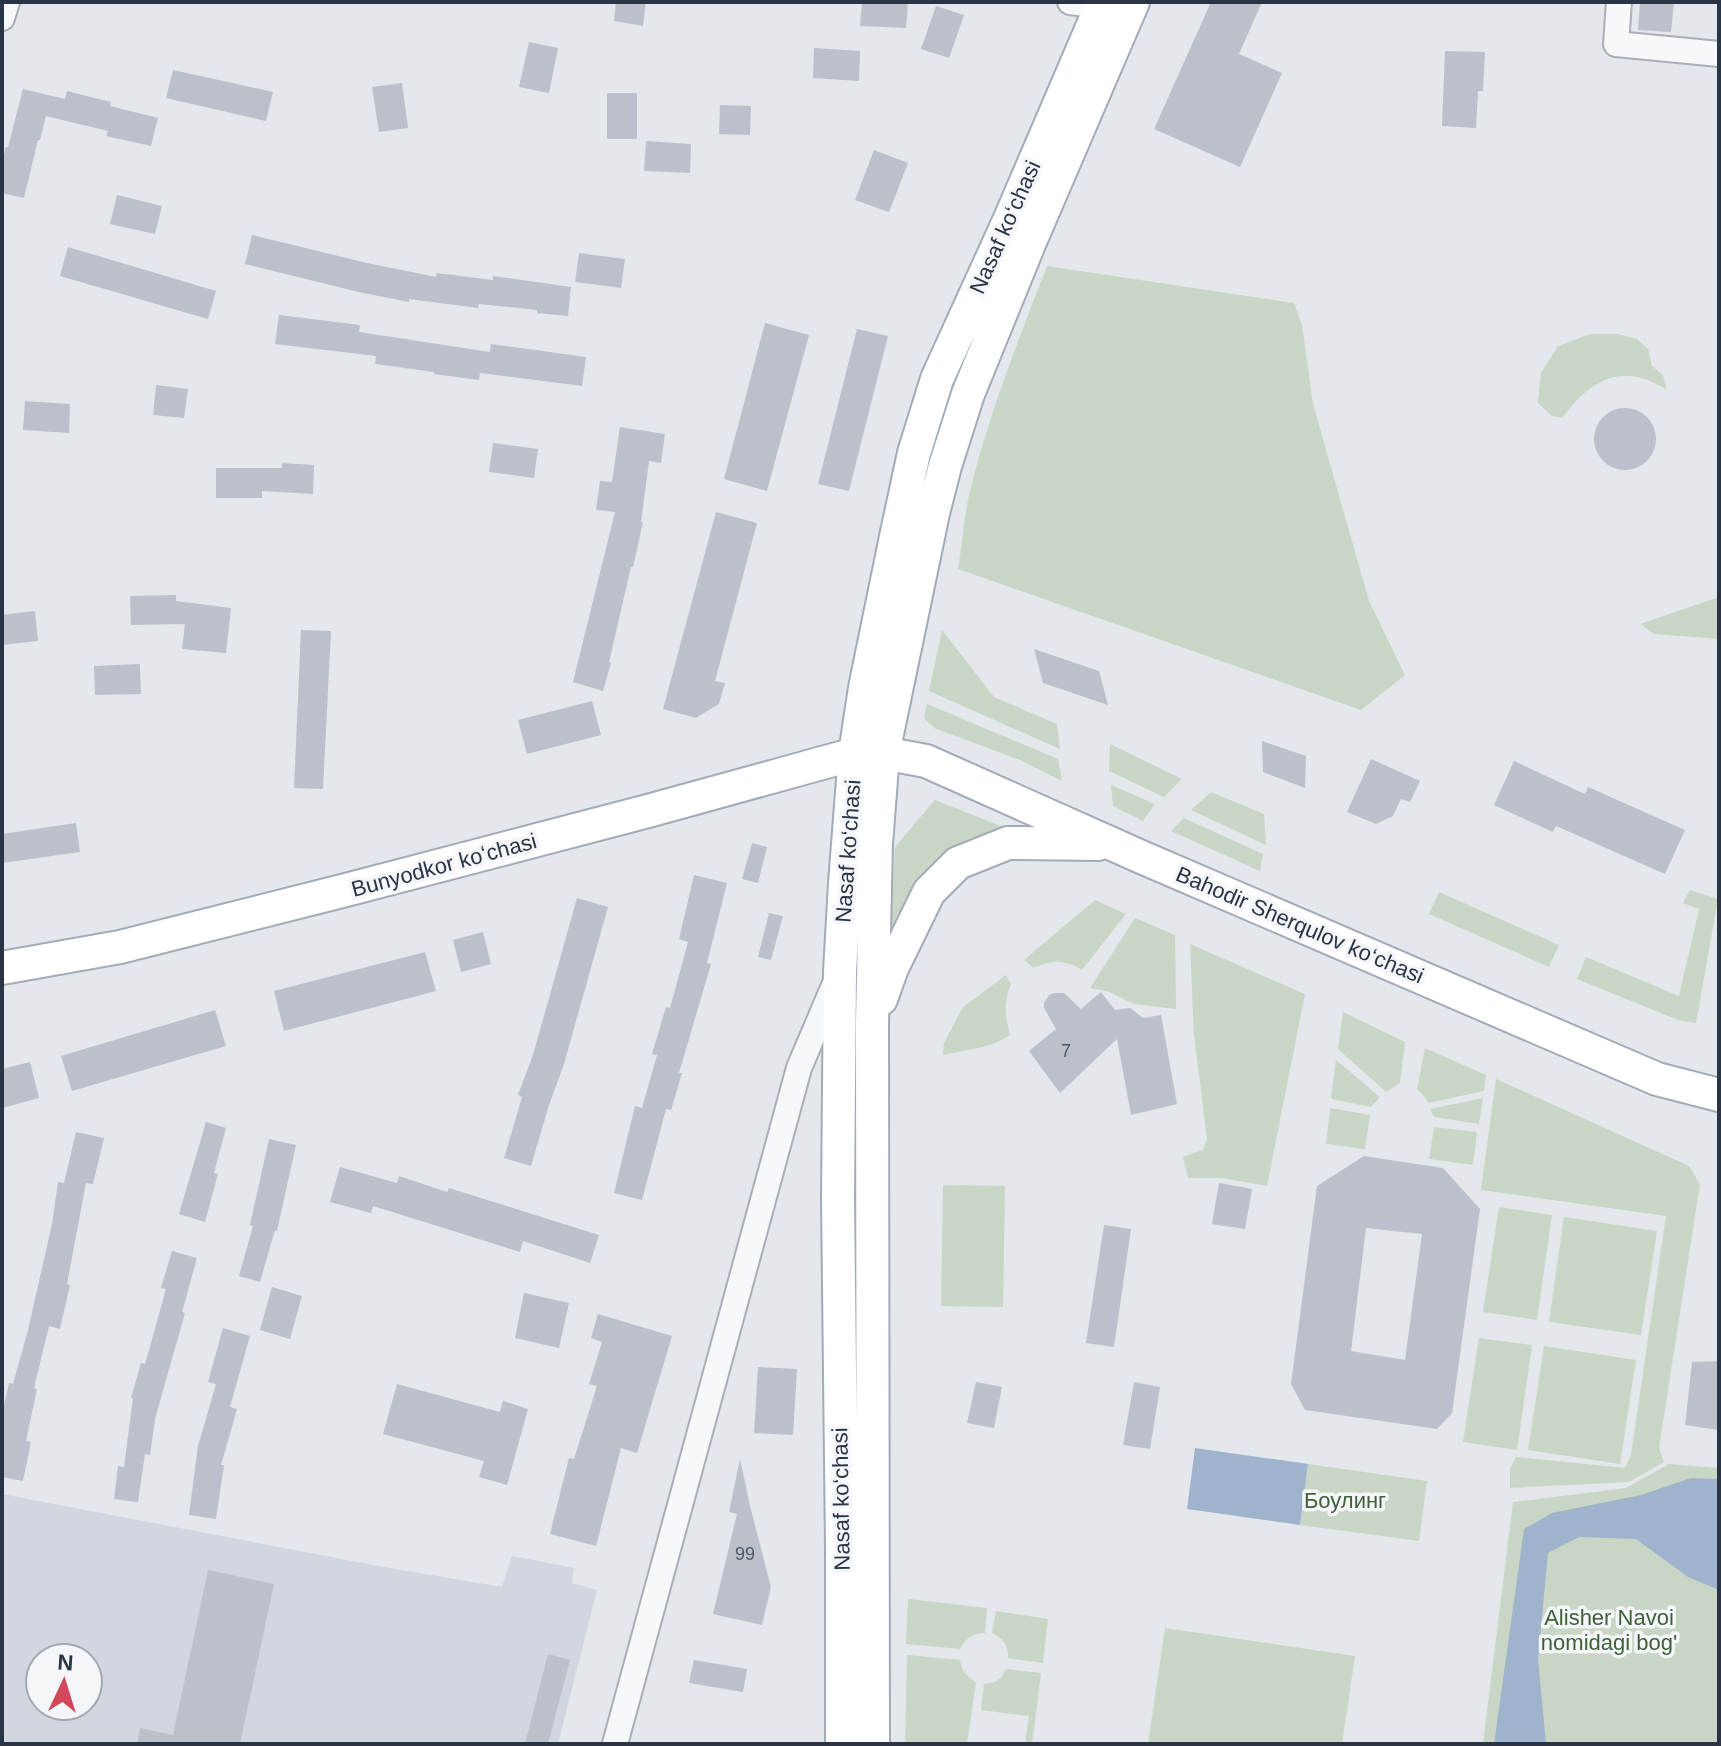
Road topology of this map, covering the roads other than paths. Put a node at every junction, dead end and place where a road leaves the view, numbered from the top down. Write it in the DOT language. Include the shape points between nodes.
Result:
graph roads {
  1 [pos="7,2"];
  2 [pos="1133,2"];
  3 [pos="1619,2"];
  4 [pos="1092,3"];
  5 [pos="2,18"];
  6 [pos="1719,54"];
  7 [pos="869,754"];
  8 [pos="1112,844"];
  9 [pos="2,968"];
  10 [pos="840,972"];
  11 [pos="872,1024"];
  12 [pos="1719,1095"];
  13 [pos="615,1744"];
  14 [pos="842,1744"];
  15 [pos="873,1744"];
  1 -- 5 [label="street"];
  2 -- 7 [label="main road, Nasaf ko‘chasi" via="968,394"];
  3 -- 6 [label="street" via="1616,44"];
  4 -- 7 [label="main road, Nasaf ko‘chasi" via="1009,221 937,379 914,453 865,688"];
  7 -- 8 [label="main road, Bahodir Sherqulov ko‘chasi" via="926,761"];
  7 -- 9 [label="main road, Bunyodkor koʻchasi" via="120,947"];
  7 -- 10 [label="main road, Nasaf ko‘chasi" via="845,883"];
  7 -- 11 [label="main road, Nasaf ko‘chasi" via="876,844"];
  8 -- 11 [label="main road" via="1008,843 958,863 929,892"];
  8 -- 12 [label="main road, Bahodir Sherqulov ko‘chasi" via="1657,1079"];
  10 -- 13 [label="street" via="799,1068"];
  10 -- 14 [label="main road, Nasaf ko‘chasi"];
  11 -- 15 [label="main road, Nasaf ko‘chasi"];
}
